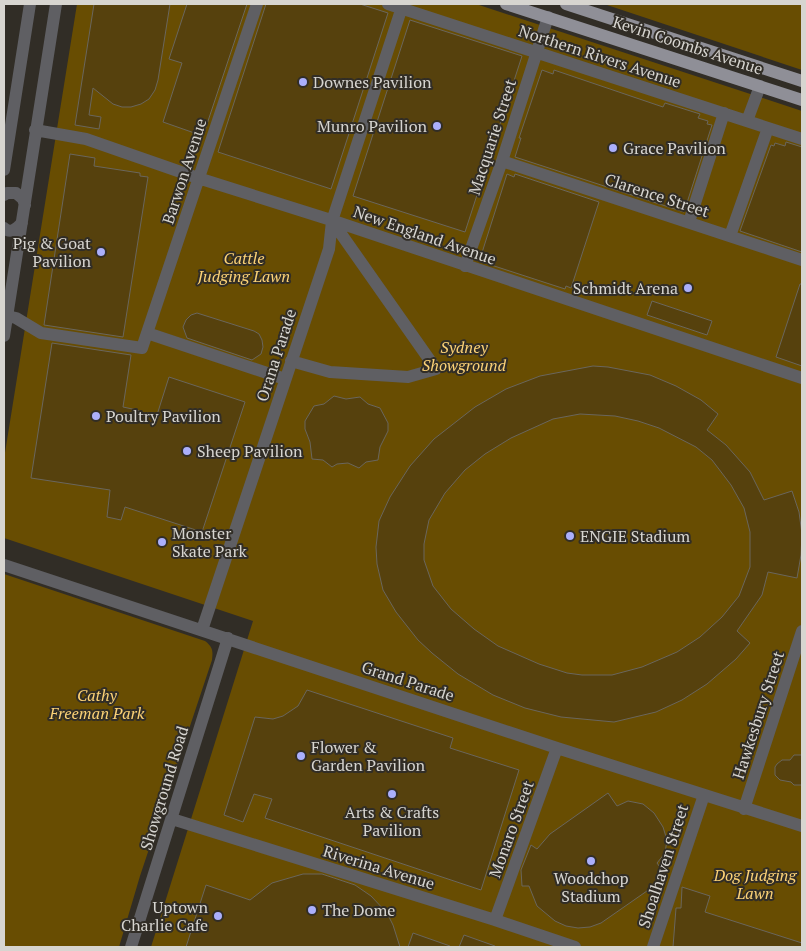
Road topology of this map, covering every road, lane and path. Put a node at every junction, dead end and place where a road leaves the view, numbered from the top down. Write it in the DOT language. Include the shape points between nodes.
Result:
graph roads {
  1 [pos="30,4"];
  2 [pos="56,4"];
  3 [pos="257,4"];
  4 [pos="388,4"];
  5 [pos="506,4"];
  6 [pos="566,4"];
  7 [pos="402,6"];
  8 [pos="548,17"];
  9 [pos="537,52"];
  10 [pos="802,81"];
  11 [pos="760,86"];
  12 [pos="802,100"];
  13 [pos="724,113"];
  14 [pos="747,121"];
  15 [pos="768,128"];
  16 [pos="35,130"];
  17 [pos="802,139"];
  18 [pos="502,161"];
  19 [pos="4,170"];
  20 [pos="198,178"];
  21 [pos="4,195"];
  22 [pos="25,205"];
  23 [pos="332,221"];
  24 [pos="689,222"];
  25 [pos="22,223"];
  26 [pos="4,228"];
  27 [pos="730,236"];
  28 [pos="802,260"];
  29 [pos="465,266"];
  30 [pos="7,316"];
  31 [pos="147,333"];
  32 [pos="4,336"];
  33 [pos="291,360"];
  34 [pos="802,378"];
  35 [pos="285,379"];
  36 [pos="4,565"];
  37 [pos="202,630"];
  38 [pos="802,631"];
  39 [pos="228,638"];
  40 [pos="797,666"];
  41 [pos="557,748"];
  42 [pos="704,795"];
  43 [pos="744,809"];
  44 [pos="172,819"];
  45 [pos="802,826"];
  46 [pos="494,920"];
  47 [pos="131,947"];
  48 [pos="575,947"];
  49 [pos="653,947"];
  1 -- 19 [label="street"];
  2 -- 16 [label="street"];
  3 -- 20 [label="street, Barwon Avenue"];
  4 -- 7 [label="street, Northern Rivers Avenue"];
  5 -- 8 [label="main road, Kevin Coombs Avenue"];
  6 -- 10 [label="main road, Kevin Coombs Avenue"];
  7 -- 9 [label="street, Northern Rivers Avenue"];
  7 -- 23 [label="street, Orana Parade"];
  8 -- 9 [label="street, Macquarie Street"];
  8 -- 11 [label="main road, Kevin Coombs Avenue"];
  9 -- 13 [label="street, Northern Rivers Avenue"];
  9 -- 18 [label="street, Macquarie Street"];
  11 -- 12 [label="main road, Kevin Coombs Avenue"];
  11 -- 14 [label="street"];
  13 -- 14 [label="street, Northern Rivers Avenue"];
  13 -- 24 [label="street"];
  14 -- 15 [label="street, Northern Rivers Avenue"];
  15 -- 17 [label="street, Northern Rivers Avenue"];
  15 -- 27 [label="street"];
  16 -- 20 [label="street, New England Avenue" via="86,139"];
  16 -- 22 [label="street"];
  18 -- 24 [label="street, Clarence Street"];
  18 -- 29 [label="street, Macquarie Street"];
  20 -- 23 [label="street, New England Avenue"];
  20 -- 31 [label="street, Barwon Avenue"];
  21 -- 22 [label="street" via="16,193"];
  22 -- 25 [label="street"];
  23 -- 29 [label="street, New England Avenue"];
  23 -- 33 [label="street, Orana Parade" via="329,248"];
  23 -- 33 [label="street" via="436,369 408,377 330,372"];
  24 -- 27 [label="street, Clarence Street"];
  25 -- 26 [label="street" via="13,231"];
  25 -- 30 [label="street"];
  27 -- 28 [label="street, Clarence Street"];
  29 -- 34 [label="street, New England Avenue"];
  30 -- 31 [label="street, Barwon Avenue" via="41,333 142,348"];
  30 -- 32 [label="street"];
  31 -- 35 [label="street"];
  33 -- 35 [label="street, Orana Parade"];
  35 -- 37 [label="street, Orana Parade"];
  36 -- 37 [label="street, Grand Parade"];
  37 -- 39 [label="street, Grand Parade"];
  38 -- 40 [label="street, Hawkesbury Street"];
  39 -- 41 [label="street, Grand Parade"];
  39 -- 44 [label="street, Showground Road"];
  40 -- 43 [label="street, Hawkesbury Street"];
  41 -- 42 [label="street, Grand Parade"];
  41 -- 46 [label="street, Monaro Street"];
  42 -- 43 [label="street, Grand Parade"];
  42 -- 49 [label="street, Shoalhaven Street"];
  43 -- 45 [label="street, Grand Parade"];
  44 -- 46 [label="street, Riverina Avenue"];
  44 -- 47 [label="street, Showground Road"];
  46 -- 48 [label="street, Riverina Avenue"];
}
